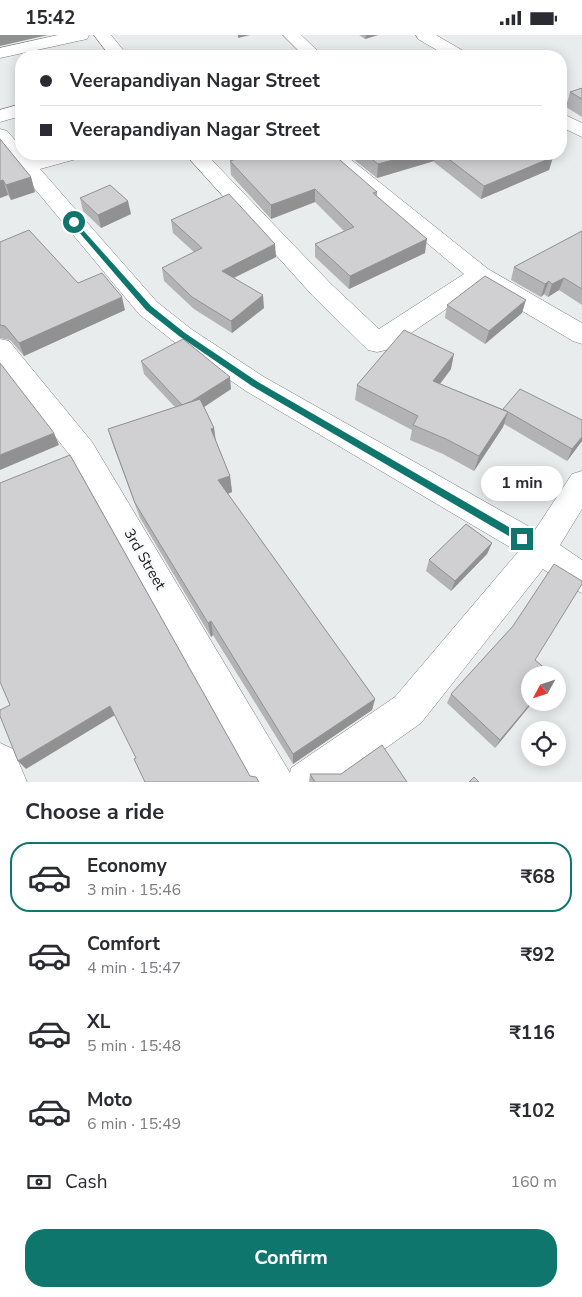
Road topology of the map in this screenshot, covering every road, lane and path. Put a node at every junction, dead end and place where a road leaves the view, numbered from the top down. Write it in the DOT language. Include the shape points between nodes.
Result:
graph roads {
  1 [pos="81,35"];
  2 [pos="102,35"];
  3 [pos="291,35"];
  4 [pos="424,35"];
  5 [pos="114,50"];
  6 [pos="307,50"];
  7 [pos="449,50"];
  8 [pos="0,53"];
  9 [pos="15,112"];
  10 [pos="0,116"];
  11 [pos="567,122"];
  12 [pos="582,131"];
  13 [pos="0,135"];
  14 [pos="15,153"];
  15 [pos="21,160"];
  16 [pos="50,160"];
  17 [pos="201,160"];
  18 [pos="339,160"];
  19 [pos="26,166"];
  20 [pos="480,275"];
  21 [pos="582,335"];
  22 [pos="0,348"];
  23 [pos="582,483"];
  24 [pos="540,549"];
  25 [pos="582,578"];
  26 [pos="0,762"];
  27 [pos="8,782"];
  28 [pos="274,782"];
  29 [pos="305,782"];
  1 -- 8 [label="street"];
  2 -- 5 [label="street"];
  3 -- 6 [label="street"];
  4 -- 7 [label="street"];
  9 -- 10 [label="street"];
  11 -- 12 [label="street"];
  13 -- 14 [label="street"];
  15 -- 19 [label="street"];
  16 -- 19 [label="street"];
  17 -- 20 [label="street" via="322,290 377,343"];
  18 -- 20 [label="street"];
  19 -- 24 [label="street" via="148,308 182,335 255,384"];
  20 -- 21 [label="street"];
  22 -- 28 [label="street, 3rd Street"];
  23 -- 24 [label="street"];
  24 -- 25 [label="street"];
  24 -- 29 [label="street" via="408,711"];
  26 -- 27 [label="street"];
}
